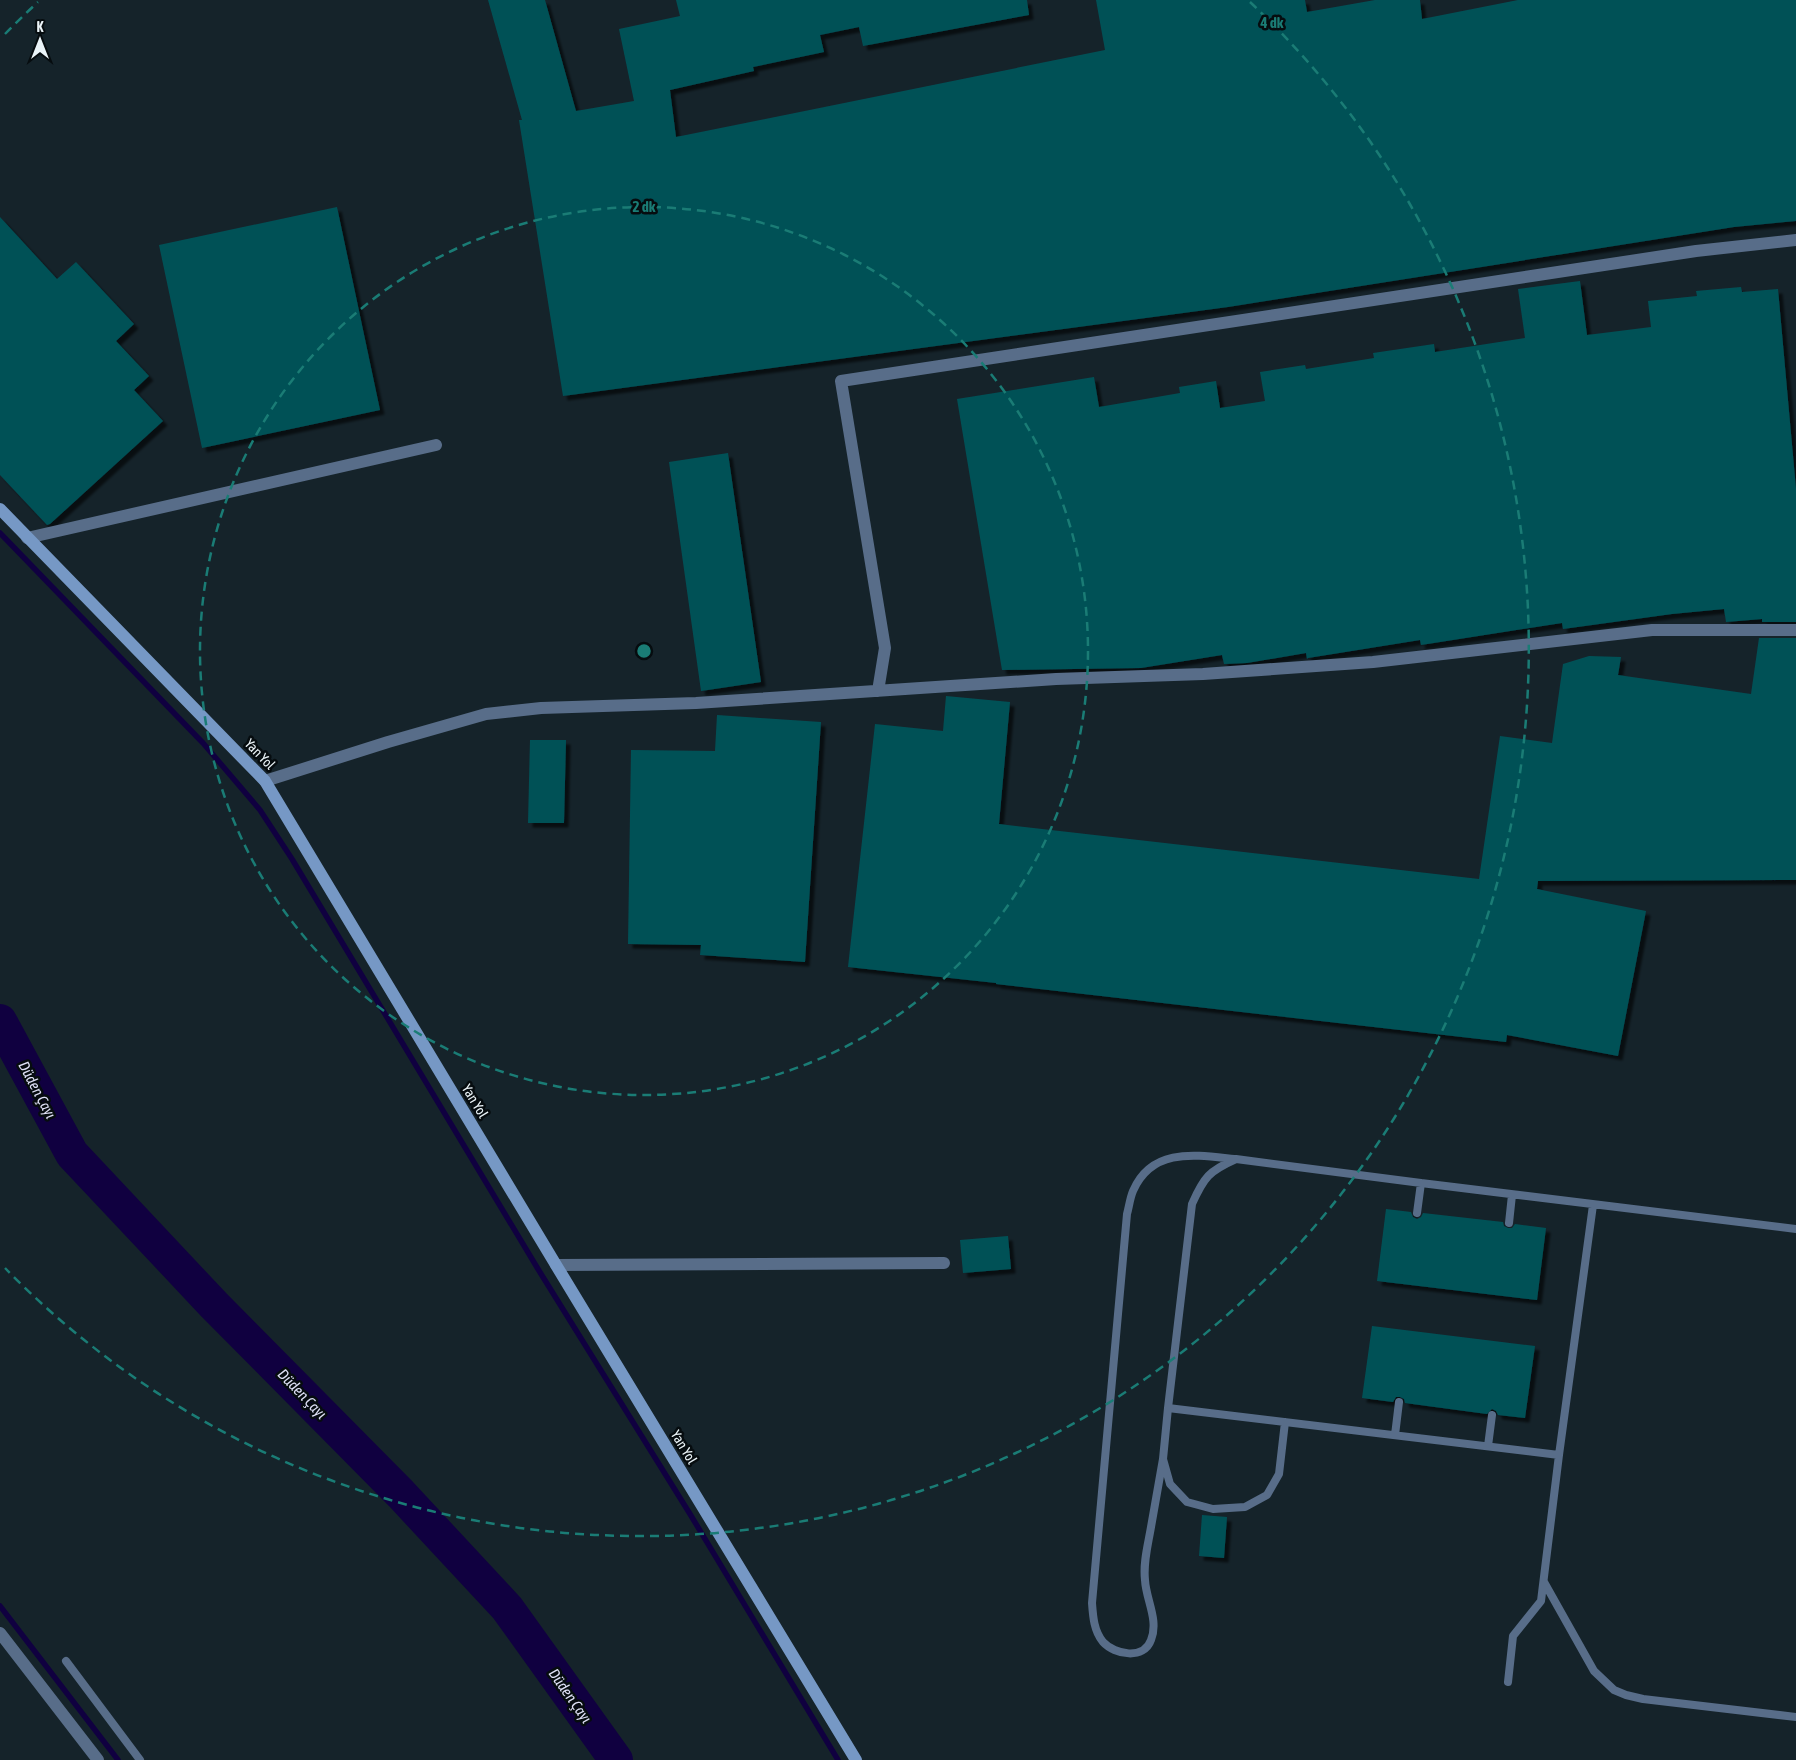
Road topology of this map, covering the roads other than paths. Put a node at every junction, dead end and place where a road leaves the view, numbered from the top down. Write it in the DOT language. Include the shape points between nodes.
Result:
graph roads {
  1 [pos="1796,240"];
  2 [pos="436,444"];
  3 [pos="0,509"];
  4 [pos="27,538"];
  5 [pos="1796,630"];
  6 [pos="878,691"];
  7 [pos="264,781"];
  8 [pos="1236,1159"];
  9 [pos="1421,1184"];
  10 [pos="1512,1195"];
  11 [pos="1593,1205"];
  12 [pos="1417,1213"];
  13 [pos="1509,1223"];
  14 [pos="1796,1229"];
  15 [pos="944,1263"];
  16 [pos="556,1265"];
  17 [pos="1399,1402"];
  18 [pos="1168,1408"];
  19 [pos="1492,1414"];
  20 [pos="1285,1422"];
  21 [pos="1395,1435"];
  22 [pos="1488,1446"];
  23 [pos="1559,1454"];
  24 [pos="1163,1460"];
  25 [pos="1544,1582"];
  26 [pos="0,1633"];
  27 [pos="66,1661"];
  28 [pos="1508,1682"];
  29 [pos="1796,1717"];
  30 [pos="98,1760"];
  31 [pos="140,1760"];
  32 [pos="856,1760"];
  1 -- 6 [label="street" via="1696,251 842,381 885,648"];
  2 -- 4 [label="street"];
  3 -- 4 [label="street, Yan Yol"];
  4 -- 7 [label="street, Yan Yol"];
  5 -- 6 [label="street" via="1652,630 1373,662"];
  6 -- 7 [label="street" via="696,703 541,708 486,714"];
  7 -- 16 [label="street, Yan Yol"];
  8 -- 9 [label="lane"];
  8 -- 18 [label="lane" via="1209,1174 1192,1204"];
  8 -- 24 [label="lane" via="1183,1155 1160,1161 1141,1178 1127,1214 1092,1603 1096,1630 1102,1641 1111,1650 1122,1653 1134,1654 1144,1650 1154,1631 1144,1562"];
  9 -- 10 [label="lane"];
  9 -- 12 [label="lane"];
  10 -- 11 [label="lane"];
  10 -- 13 [label="lane"];
  11 -- 14 [label="lane"];
  11 -- 23 [label="lane"];
  15 -- 16 [label="street"];
  16 -- 32 [label="street, Yan Yol"];
  17 -- 21 [label="lane"];
  18 -- 20 [label="lane"];
  18 -- 24 [label="lane"];
  19 -- 22 [label="lane"];
  20 -- 21 [label="lane"];
  20 -- 24 [label="lane" via="1279,1474 1267,1495 1245,1507 1213,1509 1186,1502 1170,1484"];
  21 -- 22 [label="lane"];
  22 -- 23 [label="lane"];
  23 -- 25 [label="lane"];
  25 -- 28 [label="lane" via="1541,1601 1513,1636"];
  25 -- 29 [label="lane" via="1594,1671 1614,1690 1644,1699"];
  26 -- 30 [label="street"];
  27 -- 31 [label="lane"];
}
